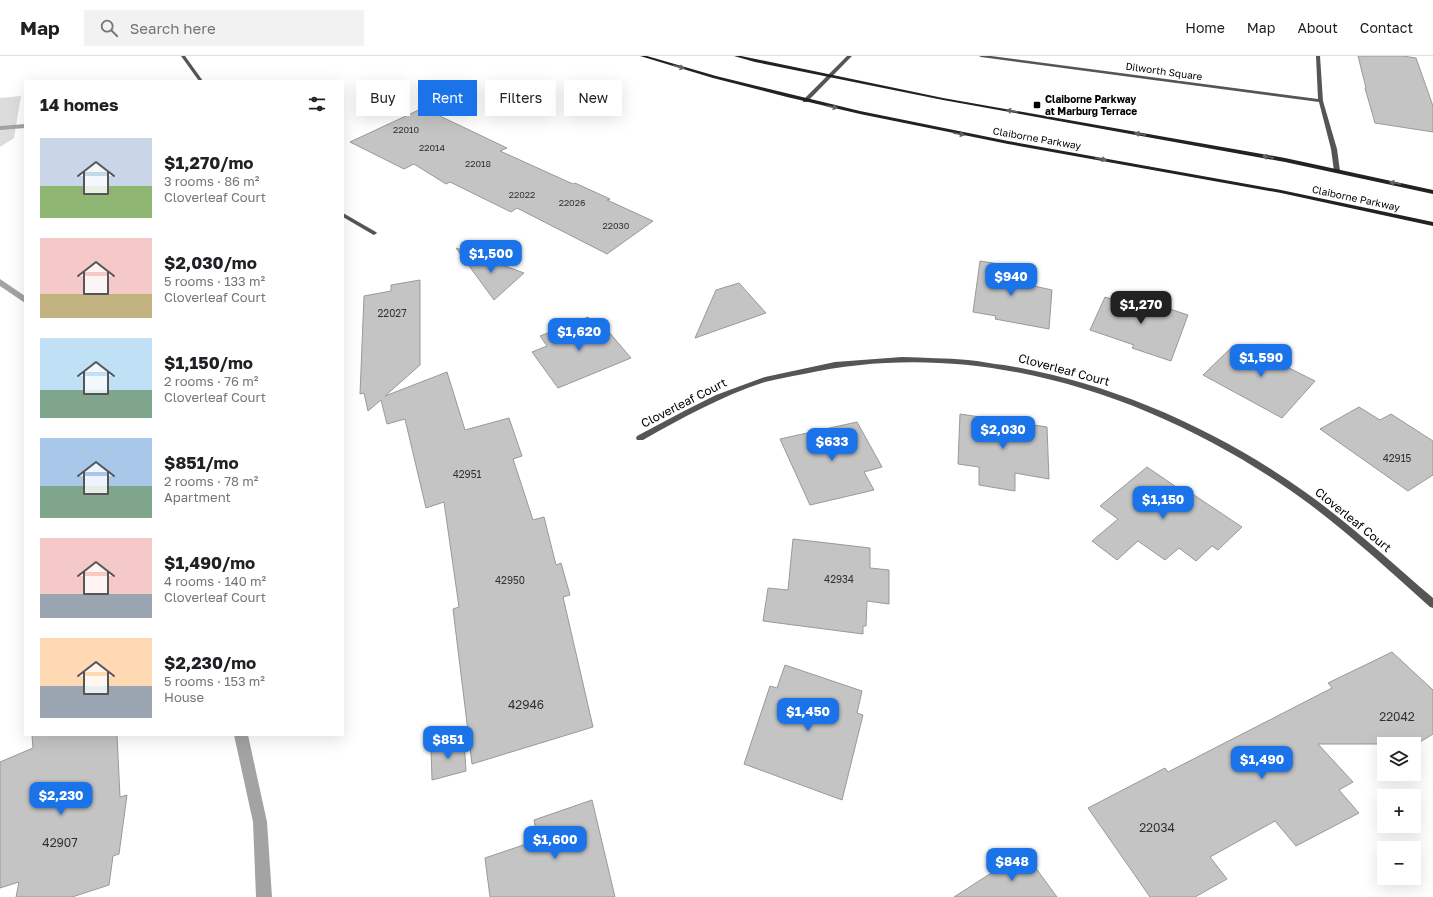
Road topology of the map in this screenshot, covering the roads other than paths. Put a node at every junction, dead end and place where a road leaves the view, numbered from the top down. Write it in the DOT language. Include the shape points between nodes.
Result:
graph roads {
  1 [pos="183,56"];
  2 [pos="642,56"];
  3 [pos="736,56"];
  4 [pos="850,56"];
  5 [pos="980,56"];
  6 [pos="1318,56"];
  7 [pos="830,77"];
  8 [pos="200,80"];
  9 [pos="805,101"];
  10 [pos="1321,101"];
  11 [pos="1337,171"];
  12 [pos="1433,192"];
  13 [pos="344,216"];
  14 [pos="1433,224"];
  15 [pos="374,233"];
  16 [pos="640,438"];
  17 [pos="1433,604"];
  1 -- 8 [label="street"];
  2 -- 9 [label="main road, Claiborne Parkway, one-way"];
  3 -- 7 [label="main road, Claiborne Parkway"];
  4 -- 7 [label="street"];
  5 -- 10 [label="street, Dilworth Square"];
  6 -- 10 [label="street"];
  7 -- 9 [label="street"];
  11 -- 7 [label="main road, Claiborne Parkway, one-way"];
  9 -- 14 [label="main road, Claiborne Parkway, one-way" via="939,130 1240,184"];
  10 -- 11 [label="street"];
  12 -- 11 [label="main road, Claiborne Parkway, one-way"];
  13 -- 15 [label="street"];
  16 -- 17 [label="street, Cloverleaf Court" via="720,396 767,379 821,366 878,359 935,359 1034,372 1102,391 1157,411 1213,438 1283,480 1338,521"];
}
